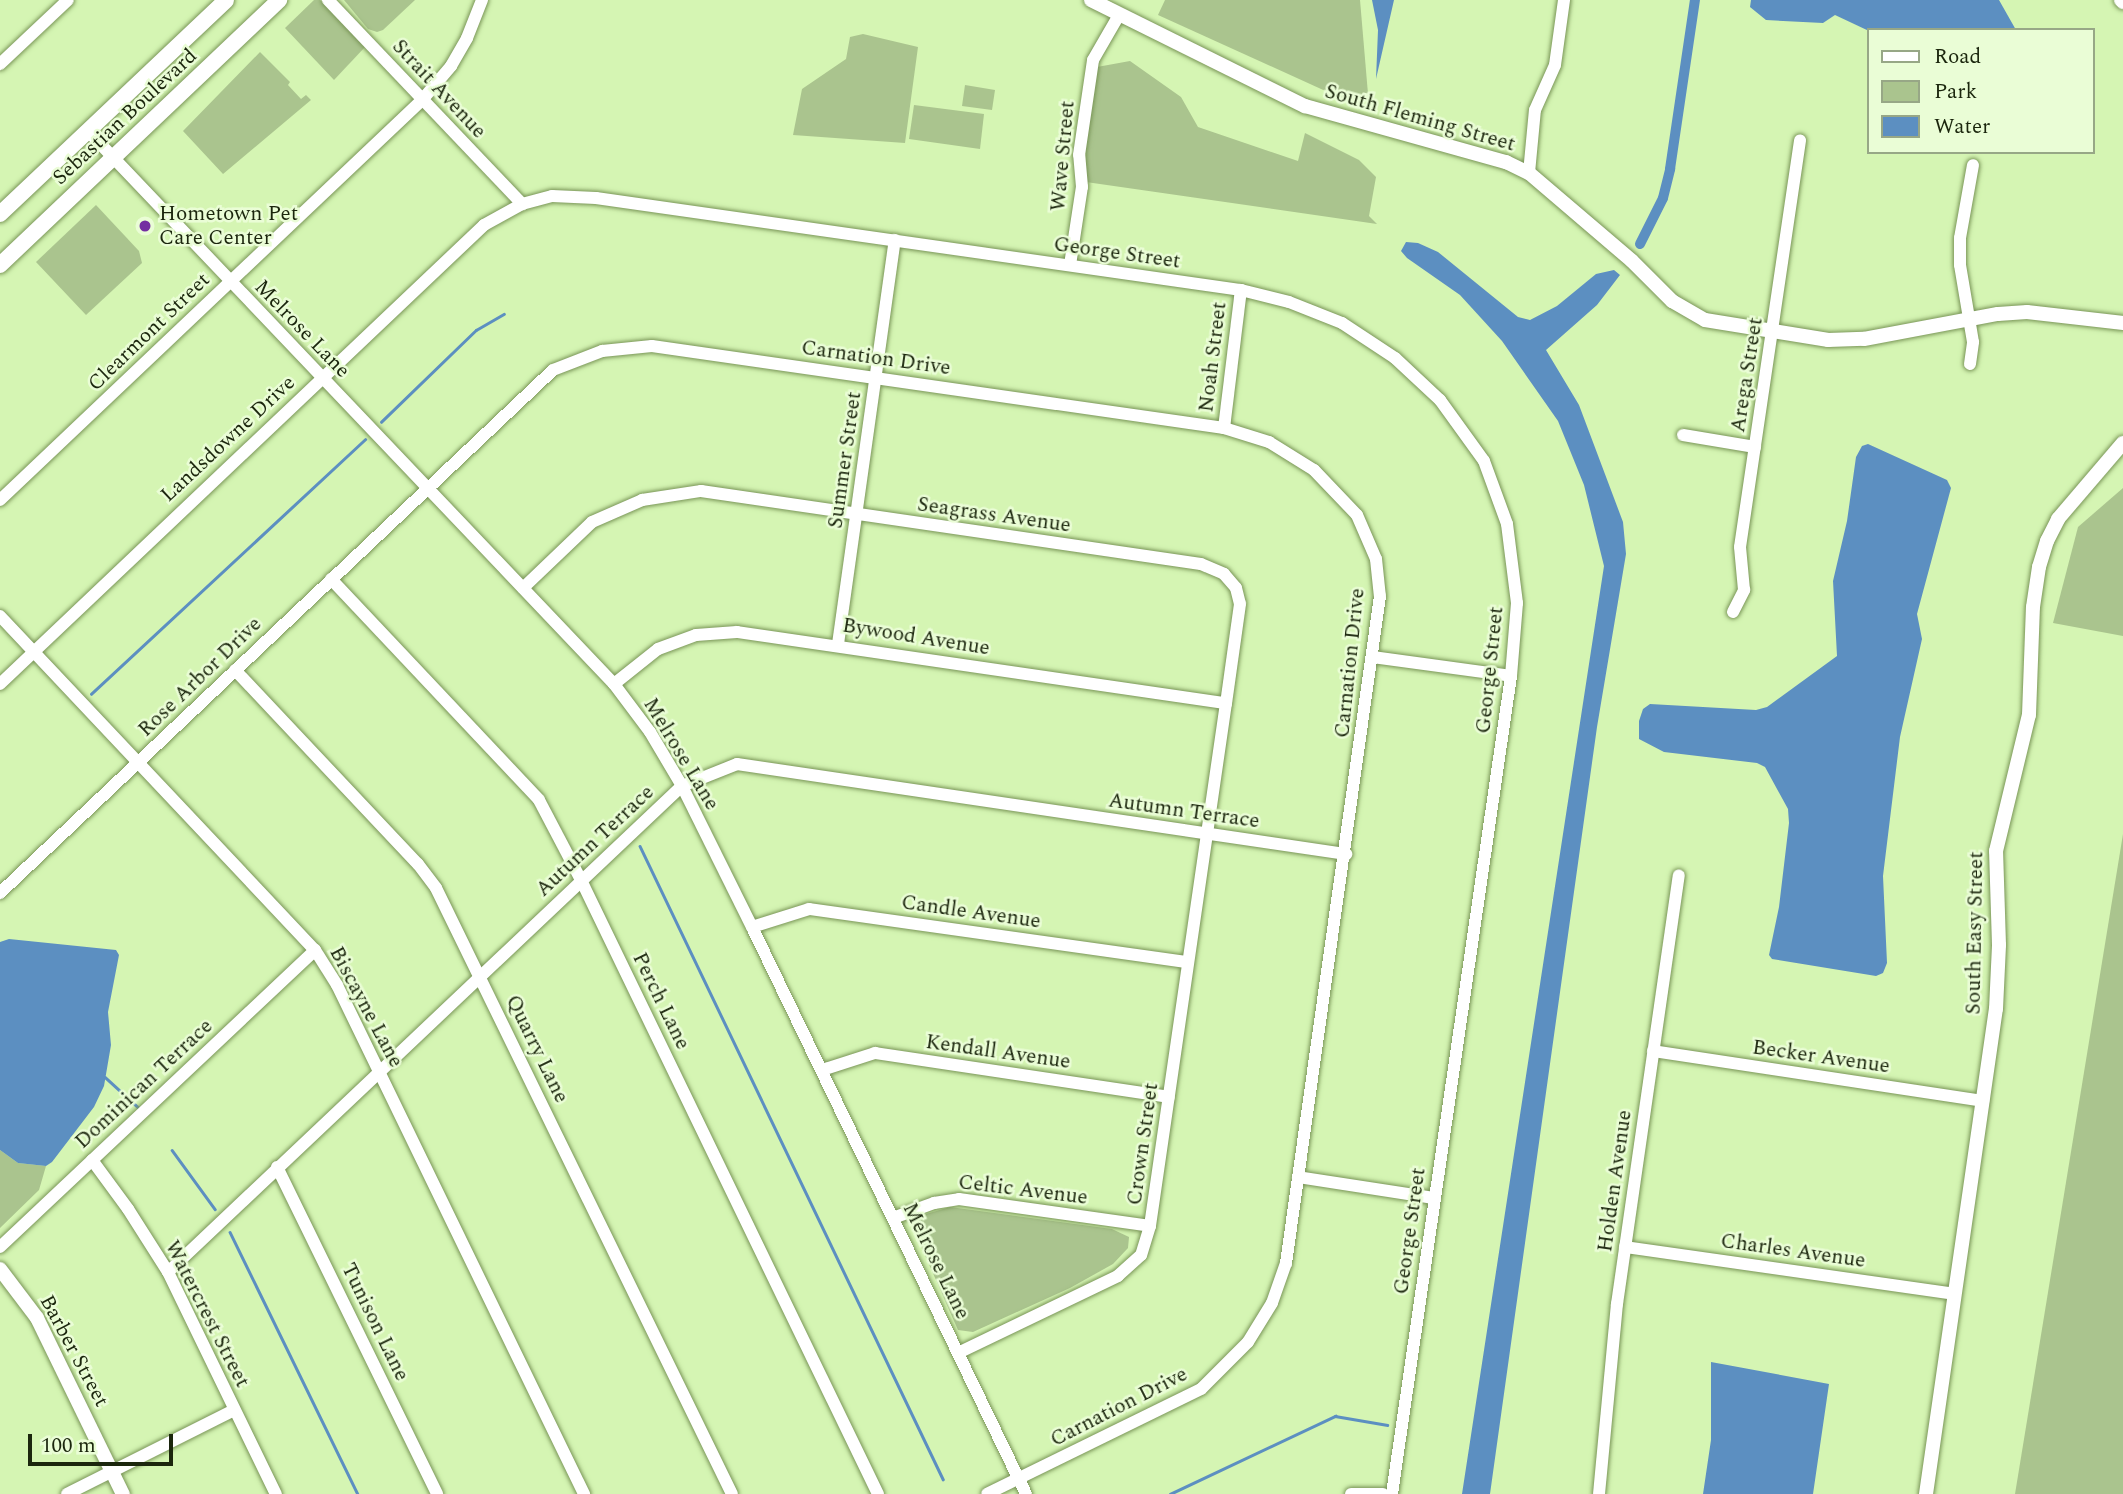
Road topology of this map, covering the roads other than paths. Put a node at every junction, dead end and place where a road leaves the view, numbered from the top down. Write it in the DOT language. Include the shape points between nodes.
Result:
graph roads {
  1 [pos="68,0"];
  2 [pos="226,0"];
  3 [pos="279,0"];
  4 [pos="328,0"];
  5 [pos="482,0"];
  6 [pos="1091,0"];
  7 [pos="1564,0"];
  8 [pos="1119,15"];
  9 [pos="0,64"];
  10 [pos="422,100"];
  11 [pos="88,131"];
  12 [pos="1800,140"];
  13 [pos="112,157"];
  14 [pos="1973,165"];
  15 [pos="1529,173"];
  16 [pos="522,204"];
  17 [pos="0,214"];
  18 [pos="895,240"];
  19 [pos="0,265"];
  20 [pos="1070,265"];
  21 [pos="230,281"];
  22 [pos="1241,290"];
  23 [pos="1969,319"];
  24 [pos="2123,323"];
  25 [pos="1772,333"];
  26 [pos="1970,364"];
  27 [pos="322,378"];
  28 [pos="876,378"];
  29 [pos="1224,428"];
  30 [pos="1683,435"];
  31 [pos="2123,443"];
  32 [pos="1755,447"];
  33 [pos="426,488"];
  34 [pos="0,500"];
  35 [pos="857,515"];
  36 [pos="331,579"];
  37 [pos="523,588"];
  38 [pos="1733,612"];
  39 [pos="0,616"];
  40 [pos="838,644"];
  41 [pos="34,650"];
  42 [pos="1373,657"];
  43 [pos="235,670"];
  44 [pos="1511,676"];
  45 [pos="0,684"];
  46 [pos="614,684"];
  47 [pos="1226,703"];
  48 [pos="139,762"];
  49 [pos="682,786"];
  50 [pos="1207,834"];
  51 [pos="1346,855"];
  52 [pos="1679,875"];
  53 [pos="581,880"];
  54 [pos="0,893"];
  55 [pos="752,927"];
  56 [pos="315,950"];
  57 [pos="1187,962"];
  58 [pos="480,976"];
  59 [pos="1653,1051"];
  60 [pos="378,1070"];
  61 [pos="822,1070"];
  62 [pos="1169,1097"];
  63 [pos="1983,1101"];
  64 [pos="92,1160"];
  65 [pos="277,1167"];
  66 [pos="1298,1177"];
  67 [pos="1434,1198"];
  68 [pos="893,1218"];
  69 [pos="1150,1226"];
  70 [pos="0,1247"];
  71 [pos="1625,1247"];
  72 [pos="0,1269"];
  73 [pos="168,1272"];
  74 [pos="1955,1294"];
  75 [pos="960,1352"];
  76 [pos="234,1410"];
  77 [pos="113,1472"];
  78 [pos="1019,1478"];
  79 [pos="67,1494"];
  80 [pos="123,1494"];
  81 [pos="276,1494"];
  82 [pos="437,1494"];
  83 [pos="584,1494"];
  84 [pos="732,1494"];
  85 [pos="878,1494"];
  86 [pos="987,1494"];
  87 [pos="1026,1494"];
  88 [pos="1351,1494"];
  89 [pos="1382,1494"];
  90 [pos="1392,1494"];
  91 [pos="1599,1494"];
  92 [pos="1926,1494"];
  1 -- 9 [label="street"];
  2 -- 11 [label="main road, Sebastian Boulevard"];
  3 -- 13 [label="main road, Sebastian Boulevard"];
  4 -- 10 [label="street, Strait Avenue"];
  5 -- 10 [label="street, Clearmont Street" via="451,66"];
  6 -- 8 [label="street, South Fleming Street"];
  7 -- 15 [label="street" via="1555,65 1535,110"];
  8 -- 15 [label="street, South Fleming Street" via="1305,106 1506,162"];
  8 -- 20 [label="street, Wave Street" via="1093,60"];
  10 -- 16 [label="street, Strait Avenue"];
  10 -- 21 [label="street, Clearmont Street"];
  11 -- 13 [label="street, Melrose Lane"];
  11 -- 17 [label="main road, Sebastian Boulevard"];
  12 -- 25 [label="street, Arega Street"];
  13 -- 19 [label="main road, Sebastian Boulevard"];
  13 -- 21 [label="street, Melrose Lane"];
  14 -- 23 [label="street" via="1959,265"];
  15 -- 25 [label="street, South Fleming Street" via="1672,301 1705,320"];
  16 -- 18 [label="street, George Street" via="552,196 596,198"];
  16 -- 27 [label="street, Landsdowne Drive" via="484,225"];
  18 -- 20 [label="street, George Street"];
  18 -- 28 [label="street, Summer Street"];
  20 -- 22 [label="street, George Street"];
  21 -- 27 [label="street, Melrose Lane"];
  21 -- 34 [label="street, Clearmont Street"];
  22 -- 29 [label="street, Noah Street"];
  22 -- 44 [label="street, George Street" via="1289,302 1342,323 1395,358 1440,400 1483,461 1507,524 1517,603"];
  23 -- 24 [label="street, South Fleming Street" via="2027,312"];
  23 -- 25 [label="street, South Fleming Street" via="1864,340"];
  23 -- 26 [label="street"];
  25 -- 32 [label="street, Arega Street"];
  27 -- 33 [label="street, Melrose Lane"];
  27 -- 41 [label="street, Landsdowne Drive"];
  28 -- 29 [label="street, Carnation Drive"];
  28 -- 33 [label="street, Carnation Drive" via="652,346 602,351 554,370"];
  28 -- 35 [label="street, Summer Street"];
  29 -- 42 [label="street, Carnation Drive" via="1269,442 1303,463 1357,515 1376,559 1380,596"];
  30 -- 32 [label="street"];
  31 -- 63 [label="street, South Easy Street" via="2059,519 2039,568 2029,715 1996,851 1998,979"];
  32 -- 38 [label="street, Arega Street" via="1740,547 1744,590"];
  33 -- 36 [label="street, Rose Arbor Drive"];
  33 -- 37 [label="street, Melrose Lane"];
  35 -- 37 [label="street, Seagrass Avenue" via="701,491 642,500 592,522"];
  35 -- 40 [label="street, Summer Street"];
  35 -- 47 [label="street, Seagrass Avenue" via="1201,564 1224,573 1236,588 1240,604"];
  36 -- 43 [label="street, Rose Arbor Drive"];
  36 -- 53 [label="street, Perch Lane" via="539,800"];
  37 -- 46 [label="street, Melrose Lane"];
  39 -- 41 [label="street, Biscayne Lane"];
  40 -- 46 [label="street, Bywood Avenue" via="737,632 696,635 658,649"];
  40 -- 47 [label="street, Bywood Avenue"];
  41 -- 45 [label="street, Landsdowne Drive"];
  41 -- 48 [label="street, Biscayne Lane"];
  42 -- 44 [label="street"];
  42 -- 51 [label="street, Carnation Drive"];
  43 -- 48 [label="street, Rose Arbor Drive"];
  43 -- 58 [label="street, Quarry Lane" via="418,864 436,888"];
  44 -- 67 [label="street, George Street"];
  46 -- 49 [label="street, Melrose Lane"];
  47 -- 50 [label="street, Seagrass Avenue"];
  48 -- 54 [label="street, Rose Arbor Drive"];
  48 -- 56 [label="street, Biscayne Lane"];
  49 -- 50 [label="street, Autumn Terrace" via="737,764"];
  49 -- 53 [label="street, Autumn Terrace"];
  49 -- 55 [label="street, Melrose Lane"];
  50 -- 51 [label="street, Autumn Terrace"];
  50 -- 57 [label="street, Crown Street"];
  51 -- 66 [label="street, Carnation Drive"];
  52 -- 59 [label="street, Holden Avenue"];
  53 -- 58 [label="street, Autumn Terrace"];
  53 -- 85 [label="street, Perch Lane"];
  55 -- 57 [label="street, Candle Avenue" via="809,909"];
  55 -- 61 [label="street, Melrose Lane"];
  56 -- 60 [label="street, Biscayne Lane"];
  56 -- 64 [label="street, Dominican Terrace"];
  57 -- 62 [label="street, Crown Street"];
  58 -- 60 [label="street, Autumn Terrace"];
  58 -- 84 [label="street, Quarry Lane"];
  59 -- 63 [label="street, Becker Avenue"];
  59 -- 71 [label="street, Holden Avenue"];
  60 -- 65 [label="street, Autumn Terrace"];
  60 -- 83 [label="street, Biscayne Lane"];
  61 -- 62 [label="street, Kendall Avenue" via="875,1053"];
  61 -- 68 [label="street, Melrose Lane"];
  62 -- 69 [label="street, Crown Street"];
  63 -- 74 [label="street, South Easy Street"];
  64 -- 70 [label="street, Dominican Terrace"];
  64 -- 73 [label="street, Watercrest Street"];
  65 -- 73 [label="street, Autumn Terrace"];
  65 -- 82 [label="street, Tunison Lane"];
  66 -- 67 [label="street"];
  66 -- 78 [label="street, Carnation Drive" via="1286,1263 1272,1303 1248,1342 1201,1389"];
  67 -- 90 [label="street, George Street"];
  68 -- 69 [label="street, Celtic Avenue" via="959,1199"];
  68 -- 75 [label="street, Melrose Lane"];
  69 -- 75 [label="street, Crown Street" via="1141,1255 1118,1276"];
  71 -- 74 [label="street, Charles Avenue"];
  71 -- 91 [label="street, Holden Avenue"];
  72 -- 77 [label="street, Barber Street" via="37,1318"];
  73 -- 76 [label="street, Watercrest Street"];
  74 -- 92 [label="street, South Easy Street"];
  75 -- 78 [label="street, Melrose Lane"];
  76 -- 77 [label="street"];
  76 -- 81 [label="street, Watercrest Street"];
  77 -- 79 [label="street"];
  77 -- 80 [label="street, Barber Street"];
  78 -- 86 [label="street, Carnation Drive"];
  78 -- 87 [label="street, Melrose Lane"];
  88 -- 89 [label="street"];
}
